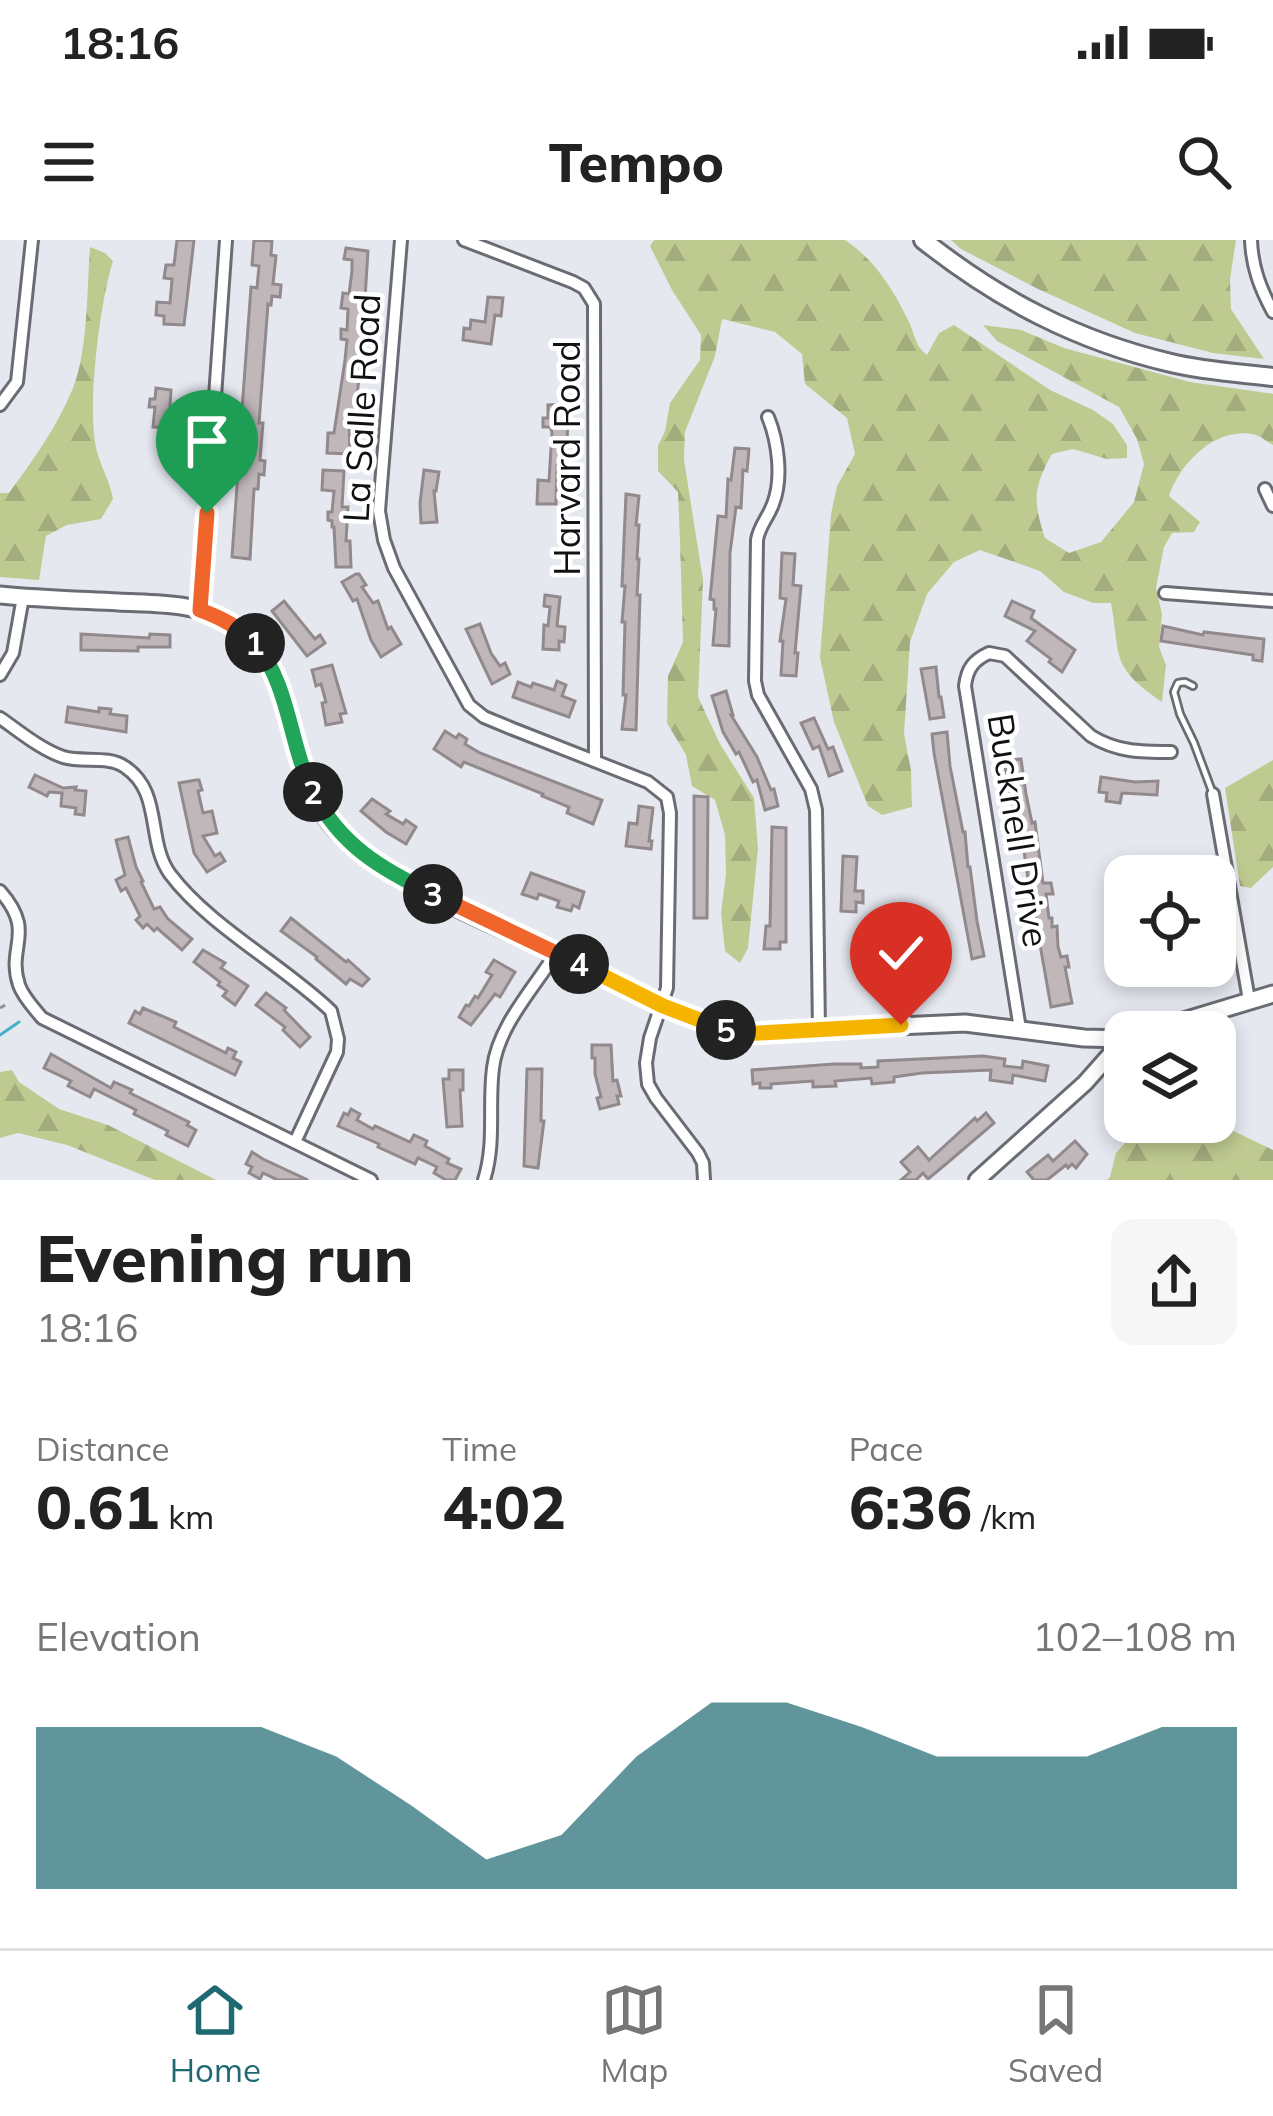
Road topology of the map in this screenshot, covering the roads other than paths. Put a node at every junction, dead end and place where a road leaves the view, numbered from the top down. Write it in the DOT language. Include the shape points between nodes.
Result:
graph roads {
  1 [pos="32,240"];
  2 [pos="226,240"];
  3 [pos="401,240"];
  4 [pos="464,240"];
  5 [pos="923,240"];
  6 [pos="1251,240"];
  7 [pos="1273,312"];
  8 [pos="1273,377"];
  9 [pos="0,405"];
  10 [pos="769,417"];
  11 [pos="1265,489"];
  12 [pos="1273,506"];
  13 [pos="1166,593"];
  14 [pos="0,595"];
  15 [pos="23,597"];
  16 [pos="1273,601"];
  17 [pos="200,610"];
  18 [pos="0,675"];
  19 [pos="1193,686"];
  20 [pos="0,718"];
  21 [pos="1171,752"];
  22 [pos="595,761"];
  23 [pos="1213,794"];
  24 [pos="0,891"];
  25 [pos="556,953"];
  26 [pos="1273,994"];
  27 [pos="1249,1000"];
  28 [pos="663,1006"];
  29 [pos="1214,1011"];
  30 [pos="1020,1029"];
  31 [pos="819,1031"];
  32 [pos="1104,1038"];
  33 [pos="1104,1061"];
  34 [pos="295,1142"];
  35 [pos="371,1180"];
  36 [pos="484,1180"];
  37 [pos="704,1180"];
  38 [pos="977,1180"];
  1 -- 9 [label="street" via="17,382"];
  2 -- 17 [label="street"];
  3 -- 22 [label="street, La Salle Road" via="379,511 394,568 469,705"];
  4 -- 22 [label="street, Harvard Road" via="573,282 594,304"];
  5 -- 8 [label="main road" via="1008,301 1084,336 1177,364"];
  6 -- 7 [label="street"];
  10 -- 31 [label="street" via="778,489 757,540 755,681 816,810"];
  11 -- 12 [label="street"];
  13 -- 16 [label="street"];
  14 -- 15 [label="main road"];
  15 -- 17 [label="main road"];
  15 -- 18 [label="street"];
  17 -- 25 [label="main road" via="259,648 280,688 304,775 326,818 358,852"];
  19 -- 23 [label="lane" via="1178,682 1174,692"];
  20 -- 34 [label="street" via="65,758 123,765 144,785 170,874 331,1011 337,1052"];
  21 -- 30 [label="street, Bucknell Drive" via="1107,746 1004,656 989,652 967,672"];
  22 -- 28 [label="street, La Salle Road" via="667,797"];
  23 -- 27 [label="street"];
  24 -- 34 [label="street" via="20,921 19,986 42,1018"];
  25 -- 28 [label="main road"];
  25 -- 36 [label="street" via="498,1044"];
  26 -- 27 [label="main road"];
  27 -- 29 [label="main road"];
  28 -- 31 [label="main road" via="742,1034"];
  28 -- 37 [label="street" via="650,1038 648,1084 698,1153"];
  30 -- 31 [label="main road" via="965,1023"];
  30 -- 32 [label="main road"];
  33 -- 38 [label="street"];
  34 -- 35 [label="street"];
}
